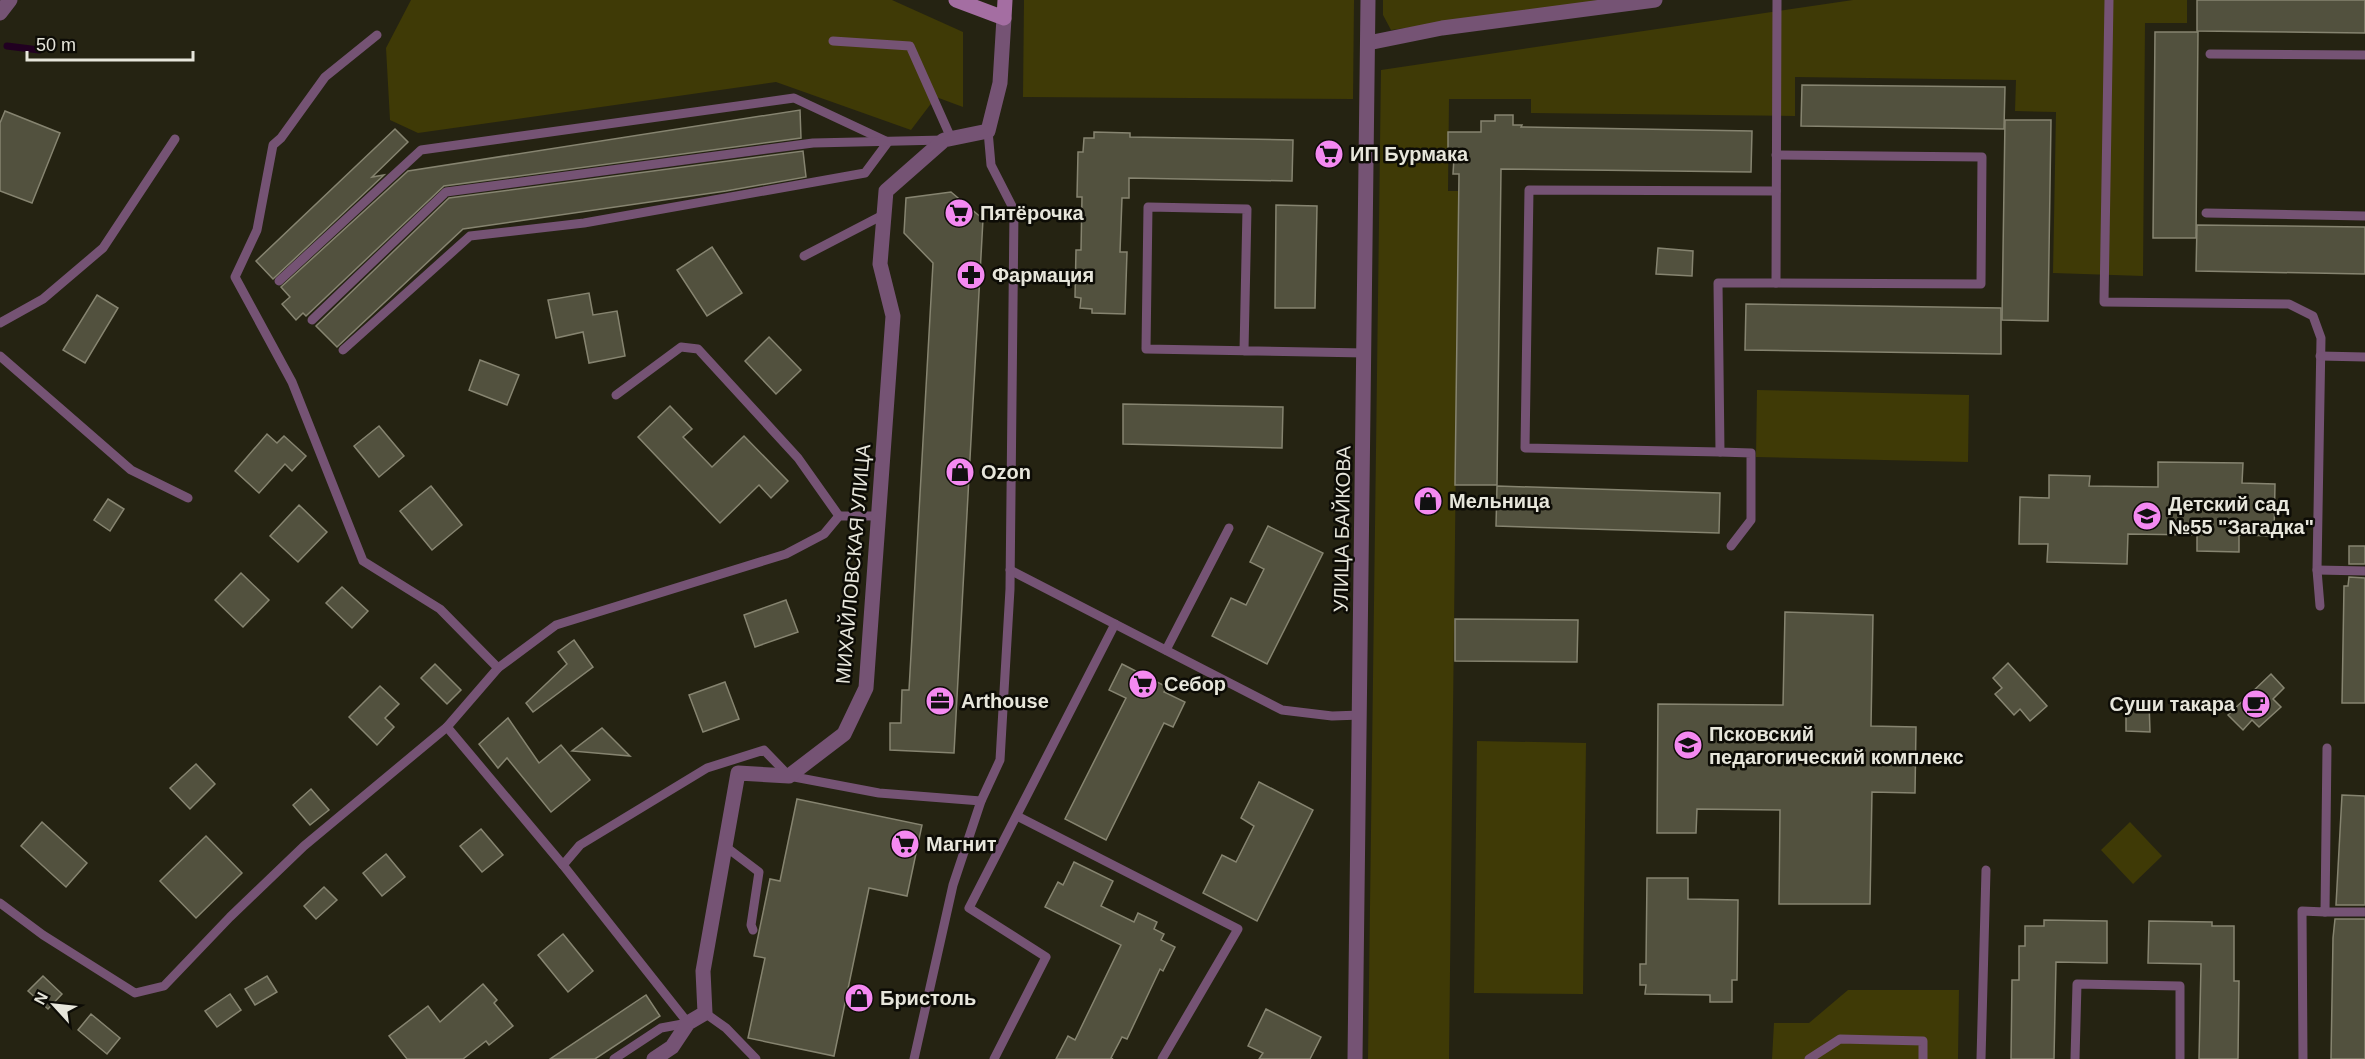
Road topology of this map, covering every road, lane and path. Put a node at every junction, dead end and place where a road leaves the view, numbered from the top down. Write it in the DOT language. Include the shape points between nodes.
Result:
graph roads {
  1 [pos="10,0"];
  2 [pos="956,0"];
  3 [pos="1005,0"];
  4 [pos="1368,0"];
  5 [pos="1655,0"];
  6 [pos="1777,0"];
  7 [pos="2109,0"];
  8 [pos="0,13"];
  9 [pos="1004,18"];
  10 [pos="377,35"];
  11 [pos="833,40"];
  12 [pos="1368,43"];
  13 [pos="2210,54"];
  14 [pos="2365,55"];
  15 [pos="988,132"];
  16 [pos="175,139"];
  17 [pos="947,139"];
  18 [pos="888,142"];
  19 [pos="1776,155"];
  20 [pos="1776,192"];
  21 [pos="2206,213"];
  22 [pos="883,215"];
  23 [pos="2365,216"];
  24 [pos="804,256"];
  25 [pos="279,281"];
  26 [pos="1776,283"];
  27 [pos="312,320"];
  28 [pos="0,323"];
  29 [pos="343,350"];
  30 [pos="1244,351"];
  31 [pos="1365,354"];
  32 [pos="0,356"];
  33 [pos="2320,356"];
  34 [pos="2365,357"];
  35 [pos="616,395"];
  36 [pos="1720,452"];
  37 [pos="188,498"];
  38 [pos="839,516"];
  39 [pos="878,516"];
  40 [pos="1228,528"];
  41 [pos="1731,546"];
  42 [pos="1010,570"];
  43 [pos="2317,570"];
  44 [pos="2365,571"];
  45 [pos="2320,606"];
  46 [pos="1115,624"];
  47 [pos="1166,650"];
  48 [pos="498,668"];
  49 [pos="1361,715"];
  50 [pos="447,727"];
  51 [pos="2328,747"];
  52 [pos="789,776"];
  53 [pos="981,801"];
  54 [pos="1017,816"];
  55 [pos="726,847"];
  56 [pos="563,865"];
  57 [pos="1986,870"];
  58 [pos="0,903"];
  59 [pos="2325,912"];
  60 [pos="2365,912"];
  61 [pos="753,930"];
  62 [pos="705,1013"];
  63 [pos="688,1023"];
  64 [pos="614,1059"];
  65 [pos="654,1059"];
  66 [pos="756,1059"];
  67 [pos="914,1059"];
  68 [pos="994,1059"];
  69 [pos="1162,1059"];
  70 [pos="1355,1059"];
  71 [pos="1809,1059"];
  72 [pos="1923,1059"];
  73 [pos="1981,1059"];
  74 [pos="2075,1059"];
  75 [pos="2180,1059"];
  76 [pos="2303,1059"];
  1 -- 8 [label="street"];
  2 -- 9 [label="street"];
  3 -- 9 [label="street"];
  4 -- 12 [label="street, УЛИЦА БАЙКОВА"];
  5 -- 12 [label="street" via="1442,28"];
  6 -- 19 [label="lane"];
  7 -- 33 [label="lane" via="2104,302 2289,304 2313,316 2320,338"];
  9 -- 15 [label="street" via="1000,83"];
  10 -- 48 [label="lane" via="325,77 273,145 257,230 235,278 292,382 363,561 440,609"];
  11 -- 17 [label="lane" via="910,46"];
  12 -- 31 [label="street, УЛИЦА БАЙКОВА"];
  13 -- 14 [label="lane"];
  15 -- 17 [label="street"];
  15 -- 42 [label="lane" via="992,165 1014,210"];
  16 -- 28 [label="lane" via="103,248 43,299"];
  17 -- 18 [label="lane"];
  17 -- 22 [label="street, МИХАЙЛОВСКАЯ УЛИЦА" via="886,191"];
  18 -- 25 [label="lane" via="794,98 421,150"];
  18 -- 27 [label="lane" via="813,143 446,192"];
  18 -- 29 [label="lane" via="865,173 584,223 470,236"];
  19 -- 20 [label="lane"];
  19 -- 26 [label="lane" via="1982,157 1981,284"];
  20 -- 26 [label="lane"];
  20 -- 36 [label="lane" via="1529,190 1525,448"];
  21 -- 23 [label="lane"];
  22 -- 24 [label="lane"];
  22 -- 39 [label="street, МИХАЙЛОВСКАЯ УЛИЦА" via="880,264 893,316"];
  26 -- 36 [label="lane" via="1718,283"];
  30 -- 30 [label="lane" via="1146,350 1148,207 1247,209"];
  30 -- 31 [label="lane"];
  31 -- 49 [label="street, УЛИЦА БАЙКОВА"];
  32 -- 37 [label="lane" via="131,470"];
  33 -- 34 [label="lane"];
  33 -- 43 [label="lane"];
  35 -- 38 [label="lane" via="681,347 698,349 798,458"];
  36 -- 41 [label="lane" via="1751,453 1751,520"];
  38 -- 39 [label="lane"];
  38 -- 48 [label="lane" via="824,534 786,554 556,625"];
  39 -- 52 [label="street, МИХАЙЛОВСКАЯ УЛИЦА" via="866,688 844,734"];
  40 -- 47 [label="lane"];
  42 -- 46 [label="lane"];
  42 -- 53 [label="lane" via="1000,760"];
  43 -- 44 [label="lane"];
  43 -- 45 [label="lane"];
  46 -- 47 [label="lane"];
  46 -- 54 [label="lane"];
  47 -- 49 [label="lane" via="1282,710"];
  48 -- 50 [label="lane"];
  49 -- 70 [label="street, УЛИЦА БАЙКОВА"];
  50 -- 56 [label="lane"];
  50 -- 58 [label="lane" via="304,846 164,986 135,993"];
  51 -- 59 [label="lane"];
  52 -- 53 [label="lane" via="879,793"];
  52 -- 55 [label="street" via="738,772"];
  52 -- 56 [label="lane" via="764,750 707,768 580,845"];
  53 -- 67 [label="lane" via="953,885"];
  54 -- 68 [label="lane" via="969,908 1046,957"];
  54 -- 69 [label="lane" via="1238,929"];
  55 -- 61 [label="lane" via="759,872"];
  55 -- 62 [label="street" via="703,971"];
  56 -- 63 [label="lane"];
  57 -- 73 [label="lane"];
  59 -- 60 [label="lane"];
  59 -- 76 [label="lane" via="2302,910"];
  62 -- 63 [label="street"];
  62 -- 66 [label="lane"];
  63 -- 64 [label="lane" via="661,1028"];
  63 -- 65 [label="street" via="672,1047"];
  71 -- 72 [label="lane" via="1840,1039 1923,1041"];
  74 -- 75 [label="lane" via="2077,984 2180,986"];
}
